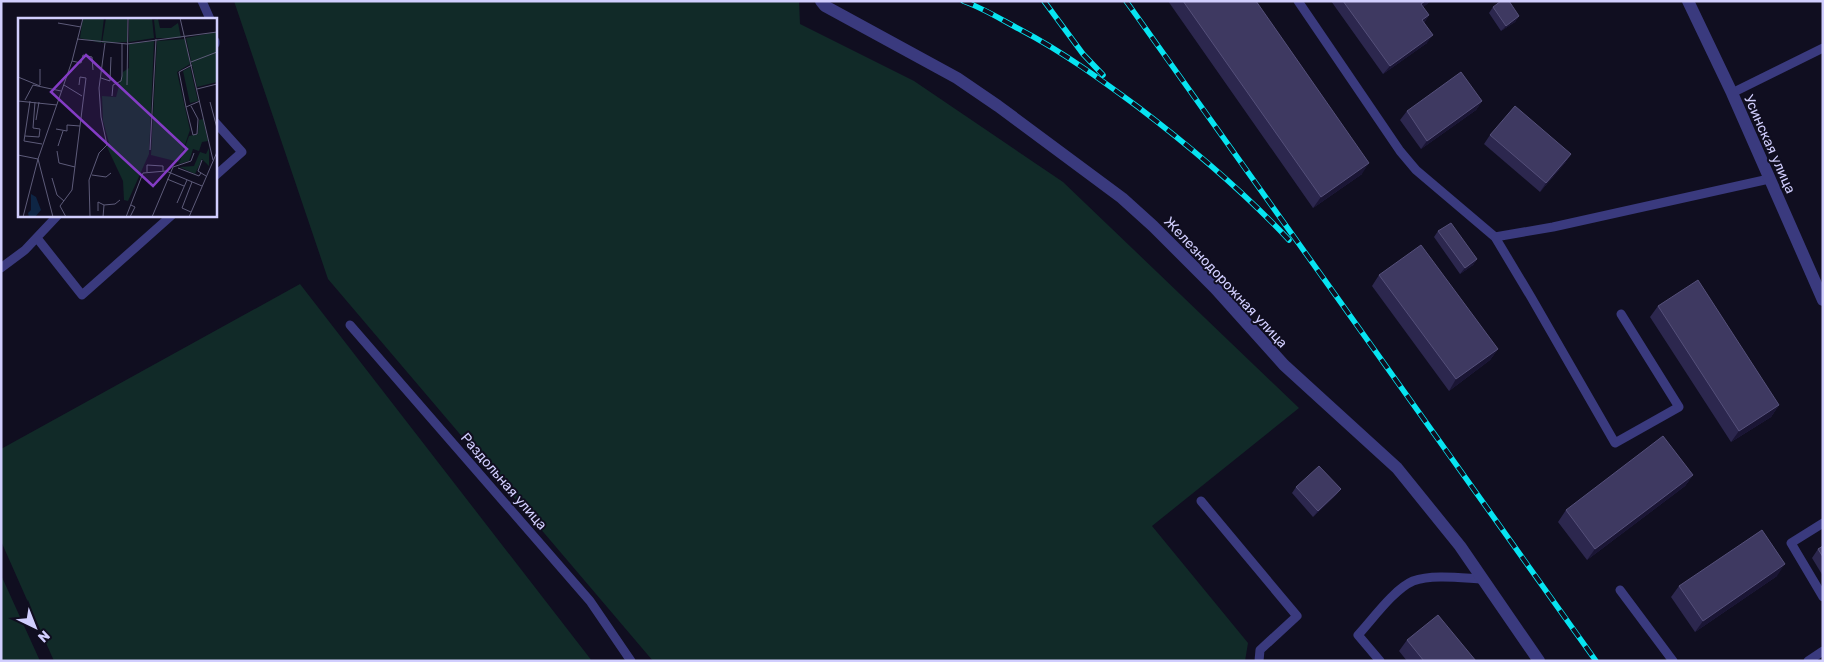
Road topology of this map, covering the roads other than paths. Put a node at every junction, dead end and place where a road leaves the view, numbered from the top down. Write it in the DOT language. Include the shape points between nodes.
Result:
graph roads {
  1 [pos="202,1"];
  2 [pos="821,1"];
  3 [pos="1298,1"];
  4 [pos="1688,1"];
  5 [pos="210,18"];
  6 [pos="1823,48"];
  7 [pos="1732,93"];
  8 [pos="216,123"];
  9 [pos="216,175"];
  10 [pos="1769,179"];
  11 [pos="57,216"];
  12 [pos="171,216"];
  13 [pos="1495,237"];
  14 [pos="37,238"];
  15 [pos="1,268"];
  16 [pos="1823,300"];
  17 [pos="1620,314"];
  18 [pos="350,324"];
  19 [pos="1201,501"];
  20 [pos="1823,523"];
  21 [pos="1482,579"];
  22 [pos="1620,590"];
  23 [pos="1823,596"];
  24 [pos="1823,651"];
  25 [pos="631,661"];
  26 [pos="1259,661"];
  27 [pos="1380,661"];
  28 [pos="1539,661"];
  29 [pos="1673,661"];
  30 [pos="1808,661"];
  1 -- 5 [label="lane"];
  2 -- 21 [label="street, Железнодорожная улица" via="957,78 1122,198 1215,288 1284,365 1397,468 1460,546"];
  3 -- 13 [label="lane" via="1400,151 1416,170"];
  4 -- 7 [label="street, Усинская улица"];
  6 -- 7 [label="lane"];
  7 -- 10 [label="street, Усинская улица"];
  8 -- 9 [label="lane" via="242,152"];
  10 -- 13 [label="lane"];
  10 -- 16 [label="street, Усинская улица"];
  11 -- 14 [label="lane"];
  12 -- 14 [label="lane" via="82,295"];
  13 -- 17 [label="lane" via="1615,443 1680,407"];
  14 -- 15 [label="lane"];
  18 -- 25 [label="lane, Раздольная улица" via="590,601"];
  19 -- 26 [label="lane" via="1297,616 1260,650"];
  20 -- 23 [label="lane" via="1791,542"];
  21 -- 27 [label="lane" via="1412,581 1391,598 1358,635"];
  21 -- 28 [label="street, Железнодорожная улица"];
  22 -- 29 [label="lane"];
  24 -- 30 [label="lane"];
}
